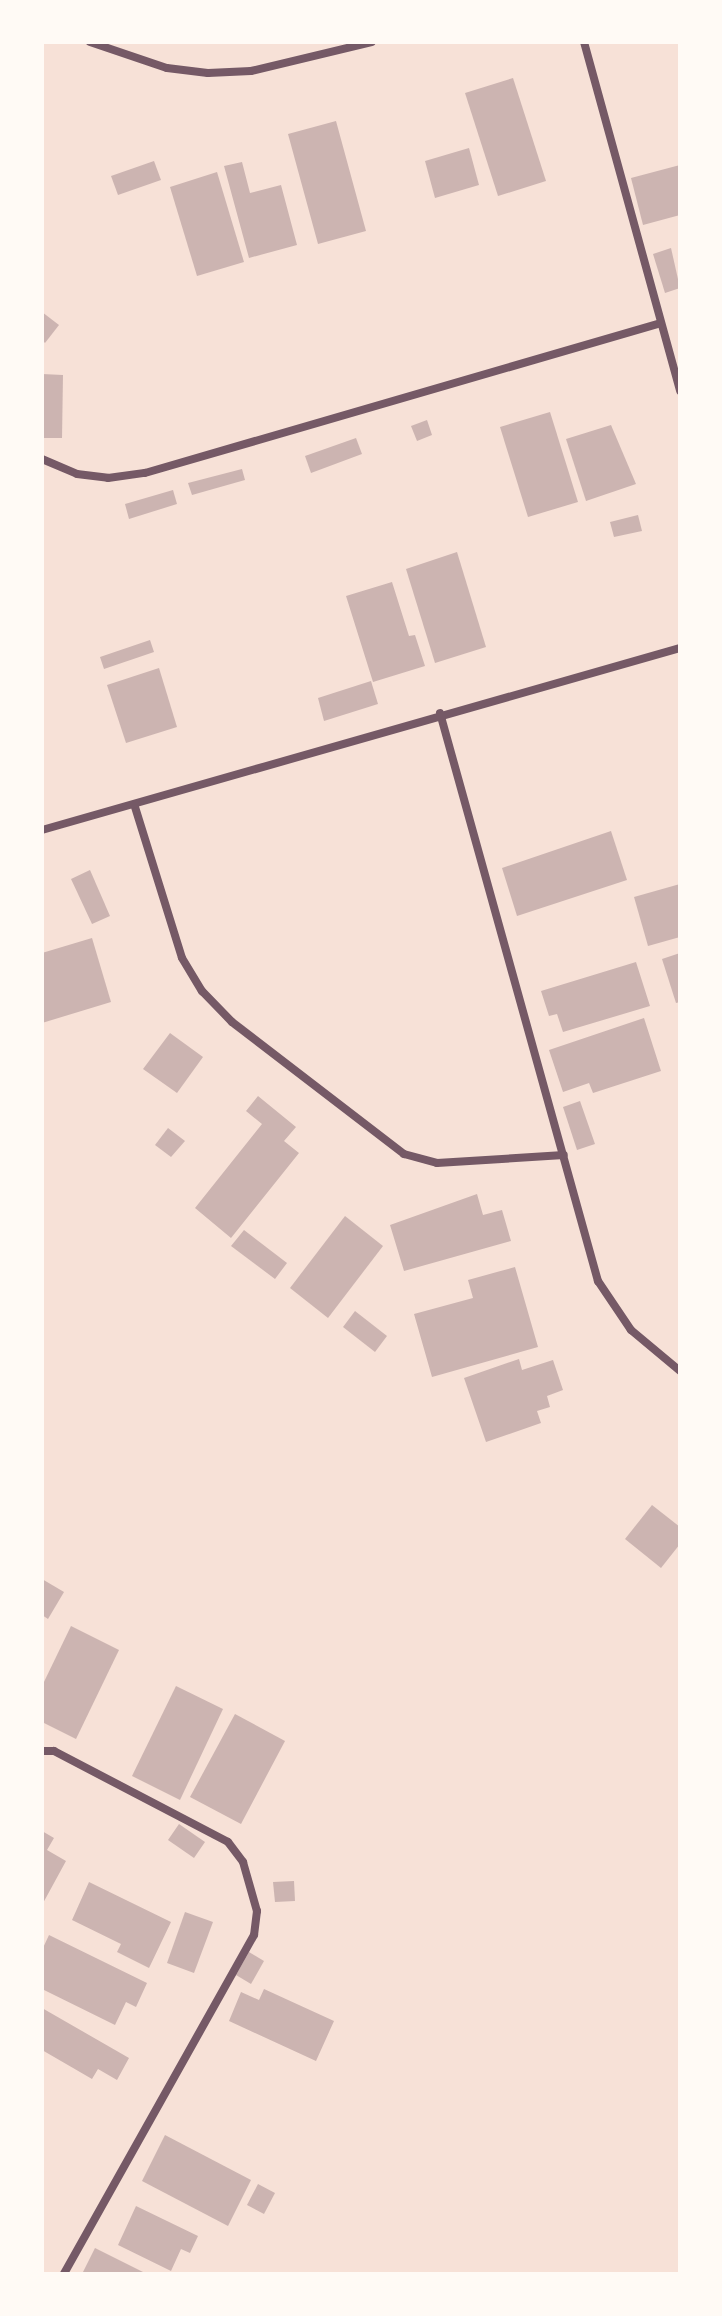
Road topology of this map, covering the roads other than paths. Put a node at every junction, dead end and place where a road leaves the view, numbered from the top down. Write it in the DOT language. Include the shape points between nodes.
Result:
graph roads {
  1 [pos="90,42"];
  2 [pos="372,42"];
  3 [pos="584,42"];
  4 [pos="661,323"];
  5 [pos="680,391"];
  6 [pos="42,459"];
  7 [pos="680,648"];
  8 [pos="440,713"];
  9 [pos="135,807"];
  10 [pos="42,830"];
  11 [pos="564,1155"];
  12 [pos="680,1371"];
  13 [pos="42,1751"];
  14 [pos="64,2274"];
  1 -- 2 [label="street" via="167,68 208,73 251,71"];
  3 -- 4 [label="street"];
  4 -- 5 [label="street"];
  4 -- 6 [label="street" via="145,473 108,478 77,474"];
  7 -- 8 [label="street"];
  8 -- 9 [label="street"];
  8 -- 11 [label="street"];
  9 -- 10 [label="street"];
  9 -- 11 [label="street" via="182,958 202,991 232,1022 404,1154 437,1163"];
  11 -- 12 [label="street" via="598,1281 612,1308"];
  13 -- 14 [label="street" via="54,1751 228,1842 243,1862 257,1911 254,1935"];
}
